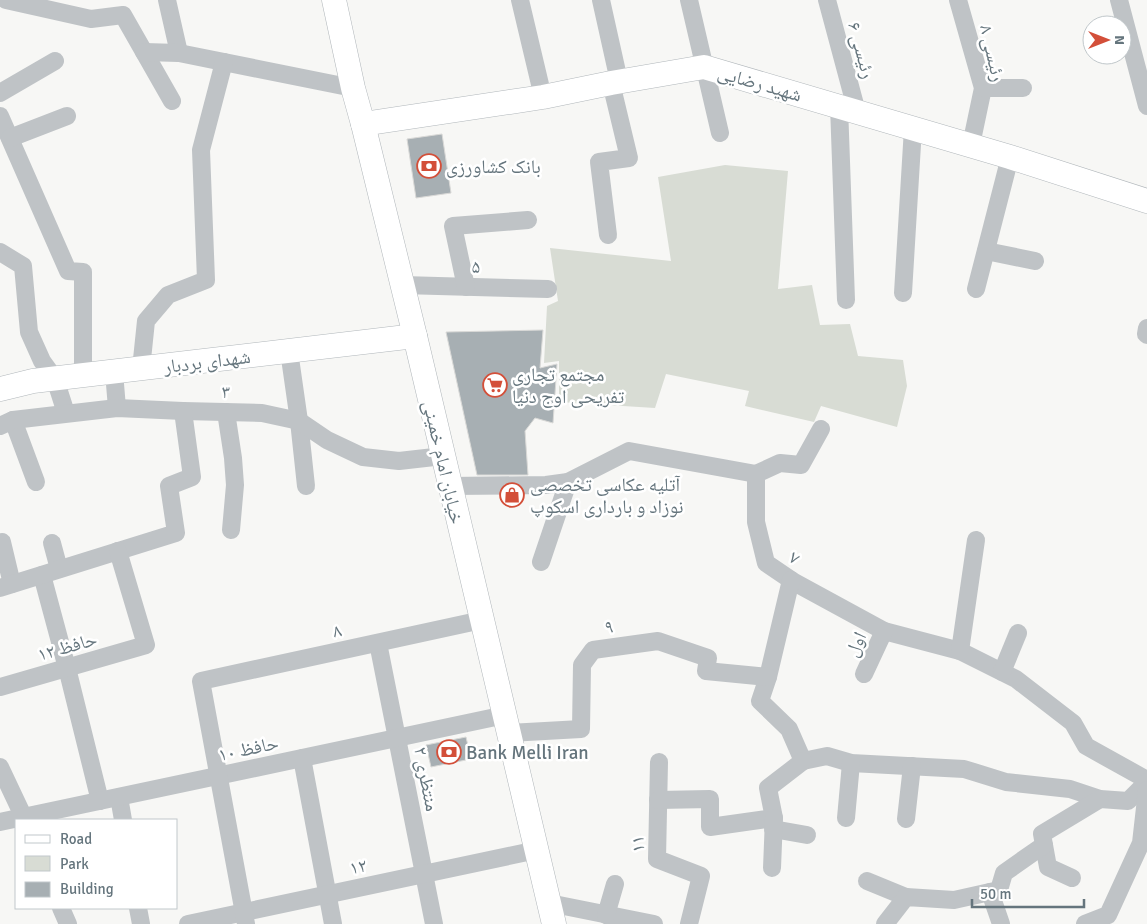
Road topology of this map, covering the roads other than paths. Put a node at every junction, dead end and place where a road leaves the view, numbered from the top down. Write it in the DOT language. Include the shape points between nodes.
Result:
graph roads {
  1 [pos="5,0"];
  2 [pos="167,0"];
  3 [pos="334,0"];
  4 [pos="520,0"];
  5 [pos="601,0"];
  6 [pos="688,0"];
  7 [pos="826,0"];
  8 [pos="958,0"];
  9 [pos="1119,0"];
  10 [pos="0,1"];
  11 [pos="144,52"];
  12 [pos="179,53"];
  13 [pos="54,61"];
  14 [pos="224,62"];
  15 [pos="704,67"];
  16 [pos="615,82"];
  17 [pos="353,88"];
  18 [pos="983,88"];
  19 [pos="1023,88"];
  20 [pos="0,93"];
  21 [pos="543,96"];
  22 [pos="172,101"];
  23 [pos="1147,106"];
  24 [pos="848,109"];
  25 [pos="0,116"];
  26 [pos="67,116"];
  27 [pos="363,124"];
  28 [pos="913,128"];
  29 [pos="720,133"];
  30 [pos="10,138"];
  31 [pos="971,145"];
  32 [pos="1010,157"];
  33 [pos="1147,201"];
  34 [pos="528,220"];
  35 [pos="608,235"];
  36 [pos="986,251"];
  37 [pos="0,252"];
  38 [pos="1035,261"];
  39 [pos="402,285"];
  40 [pos="466,287"];
  41 [pos="976,289"];
  42 [pos="548,290"];
  43 [pos="903,293"];
  44 [pos="846,300"];
  45 [pos="1147,328"];
  46 [pos="1147,334"];
  47 [pos="414,336"];
  48 [pos="289,351"];
  49 [pos="141,369"];
  50 [pos="114,372"];
  51 [pos="84,375"];
  52 [pos="55,379"];
  53 [pos="0,389"];
  54 [pos="117,408"];
  55 [pos="183,411"];
  56 [pos="226,412"];
  57 [pos="66,413"];
  58 [pos="299,421"];
  59 [pos="6,423"];
  60 [pos="820,430"];
  61 [pos="443,456"];
  62 [pos="756,474"];
  63 [pos="36,482"];
  64 [pos="568,482"];
  65 [pos="306,486"];
  66 [pos="450,486"];
  67 [pos="231,530"];
  68 [pos="976,540"];
  69 [pos="2,542"];
  70 [pos="52,543"];
  71 [pos="118,551"];
  72 [pos="542,562"];
  73 [pos="59,570"];
  74 [pos="42,575"];
  75 [pos="791,580"];
  76 [pos="6,586"];
  77 [pos="482,620"];
  78 [pos="884,632"];
  79 [pos="1018,633"];
  80 [pos="378,643"];
  81 [pos="960,652"];
  82 [pos="67,668"];
  83 [pos="1002,672"];
  84 [pos="864,674"];
  85 [pos="768,677"];
  86 [pos="0,687"];
  87 [pos="507,724"];
  88 [pos="398,738"];
  89 [pos="302,758"];
  90 [pos="803,761"];
  91 [pos="659,762"];
  92 [pos="852,763"];
  93 [pos="912,766"];
  94 [pos="0,767"];
  95 [pos="218,776"];
  96 [pos="1147,781"];
  97 [pos="1147,790"];
  98 [pos="119,797"];
  99 [pos="1100,799"];
  100 [pos="658,800"];
  101 [pos="100,801"];
  102 [pos="846,818"];
  103 [pos="24,819"];
  104 [pos="123,819"];
  105 [pos="906,819"];
  106 [pos="15,820"];
  107 [pos="0,822"];
  108 [pos="774,824"];
  109 [pos="807,835"];
  110 [pos="1044,845"];
  111 [pos="537,850"];
  112 [pos="772,868"];
  113 [pos="424,874"];
  114 [pos="1072,878"];
  115 [pos="867,881"];
  116 [pos="615,884"];
  117 [pos="990,892"];
  118 [pos="327,894"];
  119 [pos="906,897"];
  120 [pos="61,909"];
  121 [pos="138,909"];
  122 [pos="552,913"];
  123 [pos="606,914"];
  124 [pos="245,918"];
  125 [pos="68,924"];
  126 [pos="141,924"];
  127 [pos="188,924"];
  128 [pos="332,924"];
  129 [pos="434,924"];
  130 [pos="654,924"];
  131 [pos="689,924"];
  132 [pos="884,924"];
  133 [pos="1001,924"];
  134 [pos="1085,924"];
  1 -- 10 [label="street"];
  1 -- 11 [label="street" via="91,19 123,15"];
  2 -- 12 [label="street"];
  3 -- 17 [label="street, خیابان امام خمینی"];
  4 -- 21 [label="street"];
  5 -- 16 [label="street"];
  6 -- 15 [label="street"];
  7 -- 24 [label="street, رئیسی ۶"];
  8 -- 18 [label="street, رئیسی ۸"];
  9 -- 23 [label="street"];
  11 -- 12 [label="street"];
  11 -- 22 [label="street"];
  12 -- 14 [label="street"];
  13 -- 20 [label="street"];
  14 -- 17 [label="street"];
  14 -- 49 [label="street" via="201,150 206,280 168,295 146,321"];
  15 -- 16 [label="street, شهید رضایی"];
  15 -- 24 [label="street, شهید رضایی"];
  15 -- 29 [label="street"];
  16 -- 21 [label="street, شهید رضایی"];
  16 -- 35 [label="street" via="629,158 599,162"];
  17 -- 27 [label="street, خیابان امام خمینی"];
  18 -- 19 [label="street"];
  18 -- 31 [label="street, رئیسی ۸"];
  21 -- 27 [label="street, شهید رضایی"];
  24 -- 28 [label="street, شهید رضایی"];
  24 -- 44 [label="street, رئیسی ۶"];
  25 -- 30 [label="street"];
  26 -- 30 [label="street"];
  27 -- 39 [label="street, خیابان امام خمینی"];
  28 -- 31 [label="street, شهید رضایی"];
  28 -- 43 [label="street"];
  30 -- 51 [label="street" via="68,271 83,272"];
  31 -- 32 [label="street, شهید رضایی"];
  32 -- 33 [label="street, شهید رضایی"];
  32 -- 36 [label="street"];
  34 -- 40 [label="street" via="453,226"];
  36 -- 38 [label="street"];
  36 -- 41 [label="street"];
  37 -- 52 [label="street" via="23,266 29,332 42,361"];
  39 -- 40 [label="street, ۵"];
  39 -- 47 [label="street, خیابان امام خمینی"];
  40 -- 42 [label="street, ۵"];
  45 -- 46 [label="street"];
  47 -- 48 [label="street, شهدای بردبار"];
  47 -- 61 [label="street, خیابان امام خمینی"];
  48 -- 49 [label="street, شهدای بردبار"];
  48 -- 58 [label="street"];
  49 -- 50 [label="street, شهدای بردبار"];
  50 -- 51 [label="street, شهدای بردبار"];
  50 -- 54 [label="street"];
  51 -- 52 [label="street, شهدای بردبار"];
  52 -- 53 [label="street, شهدای بردبار"];
  52 -- 57 [label="street"];
  54 -- 55 [label="street, ۳"];
  54 -- 57 [label="street, ۳"];
  55 -- 56 [label="street, ۳"];
  55 -- 71 [label="street" via="192,476 169,486 176,533"];
  56 -- 58 [label="street, ۳" via="262,413"];
  56 -- 67 [label="street" via="235,485"];
  57 -- 59 [label="street, ۳"];
  58 -- 61 [label="street, ۳" via="327,440 363,457 399,461"];
  58 -- 65 [label="street"];
  59 -- 63 [label="street"];
  60 -- 62 [label="street" via="800,465 780,463"];
  61 -- 66 [label="street, خیابان امام خمینی"];
  62 -- 64 [label="street" via="629,452"];
  62 -- 75 [label="street, ۷" via="756,522 766,563"];
  64 -- 66 [label="street"];
  64 -- 72 [label="street"];
  66 -- 77 [label="street, خیابان امام خمینی"];
  68 -- 81 [label="street"];
  69 -- 76 [label="street"];
  70 -- 73 [label="street"];
  71 -- 73 [label="street"];
  71 -- 82 [label="street, حافظ ۱۲" via="146,645"];
  73 -- 74 [label="street"];
  74 -- 76 [label="street"];
  74 -- 82 [label="street"];
  75 -- 78 [label="street, ۷"];
  75 -- 85 [label="street"];
  77 -- 80 [label="street, ۸"];
  77 -- 87 [label="street, خیابان امام خمینی"];
  78 -- 81 [label="street, ۷"];
  78 -- 84 [label="street, اول"];
  79 -- 83 [label="street"];
  80 -- 88 [label="street, منتظری ۲"];
  80 -- 95 [label="street, ۸" via="201,681"];
  81 -- 83 [label="street, ۷"];
  82 -- 86 [label="street, حافظ ۱۲"];
  82 -- 101 [label="street"];
  83 -- 96 [label="street, ۷" via="1073,723 1086,746"];
  85 -- 87 [label="street, ۹" via="706,672 708,658 658,641 593,650 582,665 581,729"];
  85 -- 90 [label="street" via="760,701 789,729"];
  87 -- 88 [label="street, حافظ ۱۰"];
  87 -- 111 [label="street, خیابان امام خمینی"];
  88 -- 89 [label="street, حافظ ۱۰"];
  88 -- 113 [label="street, منتظری ۲"];
  89 -- 95 [label="street, حافظ ۱۰"];
  89 -- 118 [label="street"];
  90 -- 92 [label="street" via="827,756"];
  90 -- 108 [label="street" via="768,788"];
  91 -- 100 [label="street, ۱۱"];
  92 -- 93 [label="street"];
  92 -- 102 [label="street"];
  93 -- 99 [label="street" via="964,769 1006,782 1070,790"];
  93 -- 105 [label="street"];
  94 -- 103 [label="street"];
  95 -- 98 [label="street, حافظ ۱۰"];
  95 -- 124 [label="street"];
  96 -- 99 [label="street" via="1128,801"];
  97 -- 134 [label="street" via="1141,843 1108,915"];
  98 -- 101 [label="street, حافظ ۱۰"];
  98 -- 104 [label="street"];
  99 -- 110 [label="street" via="1042,834"];
  100 -- 108 [label="street" via="710,799 710,827"];
  100 -- 131 [label="street, ۱۱" via="657,859 701,876"];
  101 -- 103 [label="street, حافظ ۱۰"];
  106 -- 107 [label="street, حافظ ۱۰"];
  108 -- 109 [label="street"];
  108 -- 112 [label="street"];
  110 -- 114 [label="street" via="1048,867"];
  110 -- 117 [label="street" via="1004,873 999,890"];
  111 -- 113 [label="street, ۱۲"];
  111 -- 122 [label="street, خیابان امام خمینی"];
  113 -- 118 [label="street, ۱۲"];
  113 -- 129 [label="street, منتظری ۲"];
  115 -- 119 [label="street"];
  116 -- 123 [label="street"];
  117 -- 119 [label="street" via="954,900"];
  117 -- 133 [label="street"];
  118 -- 124 [label="street, ۱۲"];
  118 -- 128 [label="street"];
  119 -- 132 [label="street"];
  120 -- 125 [label="street"];
  121 -- 126 [label="street"];
  122 -- 123 [label="street"];
  123 -- 130 [label="street"];
  124 -- 127 [label="street, ۱۲"];
}
